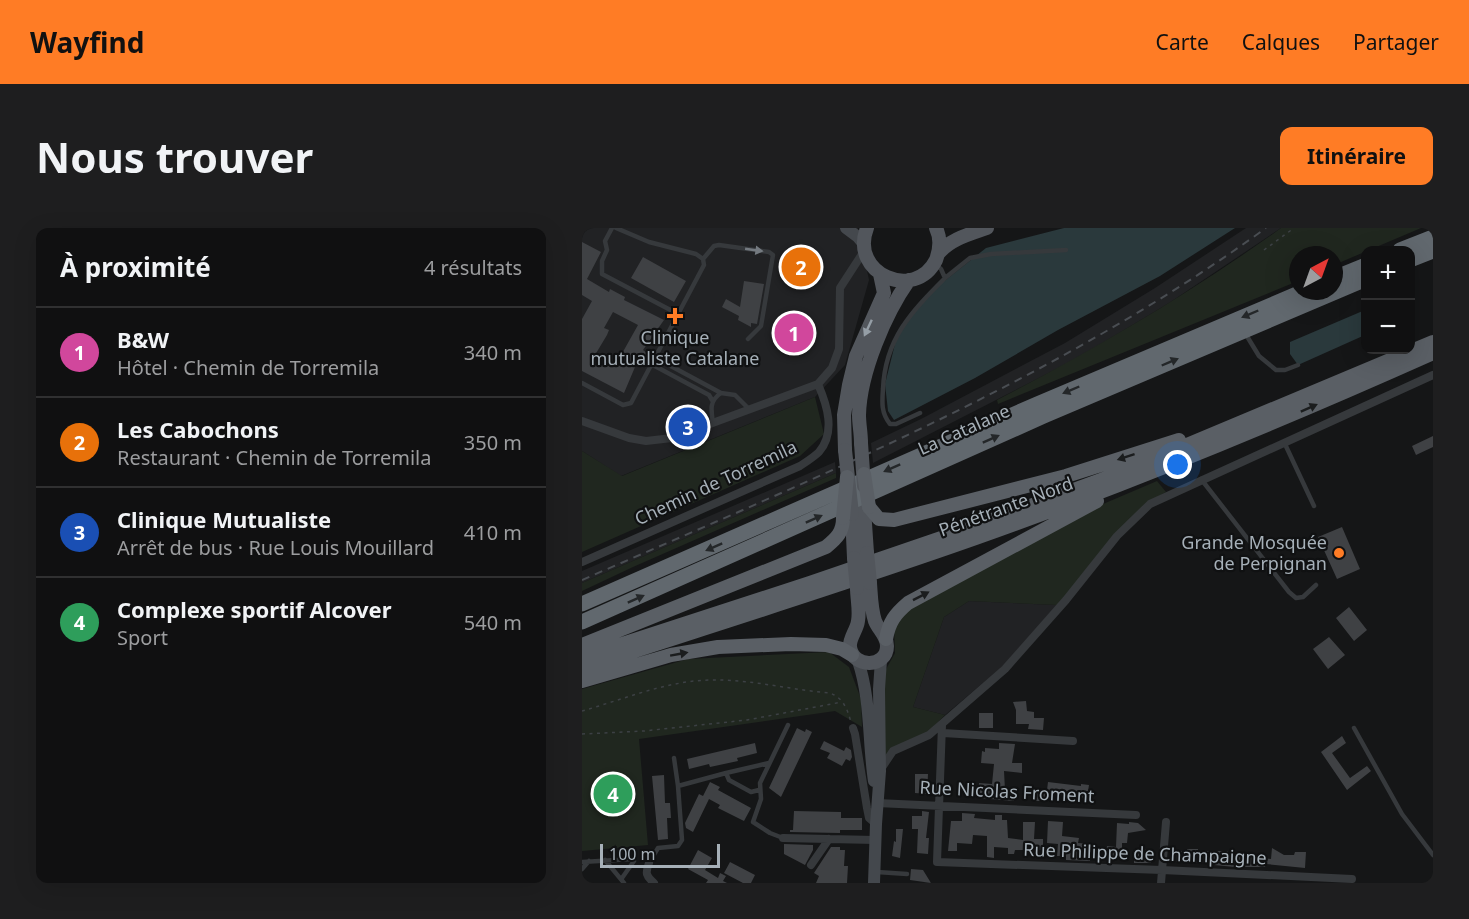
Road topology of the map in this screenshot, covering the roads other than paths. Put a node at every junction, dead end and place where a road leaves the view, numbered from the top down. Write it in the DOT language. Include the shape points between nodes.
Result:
graph roads {
  1 [pos="614,228"];
  2 [pos="846,228"];
  3 [pos="867,228"];
  4 [pos="936,228"];
  5 [pos="987,228"];
  6 [pos="1433,237"];
  7 [pos="1410,246"];
  8 [pos="864,247"];
  9 [pos="1066,250"];
  10 [pos="1433,251"];
  11 [pos="936,258"];
  12 [pos="1415,258"];
  13 [pos="702,260"];
  14 [pos="1361,267"];
  15 [pos="876,270"];
  16 [pos="848,273"];
  17 [pos="1343,274"];
  18 [pos="945,278"];
  19 [pos="909,280"];
  20 [pos="1361,281"];
  21 [pos="1289,297"];
  22 [pos="678,314"];
  23 [pos="1244,331"];
  24 [pos="748,339"];
  25 [pos="1433,342"];
  26 [pos="1417,349"];
  27 [pos="1433,352"];
  28 [pos="654,357"];
  29 [pos="651,364"];
  30 [pos="1298,365"];
  31 [pos="1433,375"];
  32 [pos="582,383"];
  33 [pos="818,384"];
  34 [pos="721,393"];
  35 [pos="712,400"];
  36 [pos="749,409"];
  37 [pos="920,413"];
  38 [pos="582,421"];
  39 [pos="1276,422"];
  40 [pos="713,423"];
  41 [pos="1284,442"];
  42 [pos="864,474"];
  43 [pos="847,477"];
  44 [pos="1201,479"];
  45 [pos="1314,506"];
  46 [pos="857,512"];
  47 [pos="582,562"];
  48 [pos="1316,585"];
  49 [pos="863,586"];
  50 [pos="582,604"];
  51 [pos="582,622"];
  52 [pos="886,639"];
  53 [pos="582,645"];
  54 [pos="582,657"];
  55 [pos="855,658"];
  56 [pos="881,660"];
  57 [pos="582,668"];
  58 [pos="582,681"];
  59 [pos="788,725"];
  60 [pos="853,728"];
  61 [pos="1353,728"];
  62 [pos="942,729"];
  63 [pos="1073,741"];
  64 [pos="674,758"];
  65 [pos="769,763"];
  66 [pos="880,771"];
  67 [pos="726,773"];
  68 [pos="678,786"];
  69 [pos="759,790"];
  70 [pos="877,803"];
  71 [pos="939,806"];
  72 [pos="1136,815"];
  73 [pos="1166,822"];
  74 [pos="876,824"];
  75 [pos="783,838"];
  76 [pos="830,839"];
  77 [pos="875,840"];
  78 [pos="1433,855"];
  79 [pos="605,860"];
  80 [pos="590,861"];
  81 [pos="582,862"];
  82 [pos="649,863"];
  83 [pos="811,865"];
  84 [pos="582,869"];
  85 [pos="1162,870"];
  86 [pos="907,874"];
  87 [pos="874,878"];
  88 [pos="1352,879"];
  89 [pos="623,881"];
  90 [pos="654,883"];
  91 [pos="1161,883"];
  1 -- 13 [label="lane" via="696,254"];
  1 -- 22 [label="lane" via="605,241 602,274"];
  2 -- 8 [label="main road"];
  3 -- 8 [label="main road"];
  4 -- 11 [label="main road" via="940,243"];
  5 -- 11 [label="main road" via="954,240"];
  6 -- 7 [label="highway"];
  8 -- 15 [label="main road"];
  8 -- 16 [label="street"];
  9 -- 18 [label="lane" via="970,258"];
  10 -- 12 [label="highway"];
  11 -- 18 [label="lane"];
  11 -- 19 [label="main road" via="919,277"];
  13 -- 22 [label="lane" via="702,269"];
  13 -- 24 [label="lane, one-way" via="719,245 773,255 761,326"];
  14 -- 17 [label="highway"];
  15 -- 16 [label="street"];
  15 -- 19 [label="main road" via="889,279"];
  15 -- 43 [label="main road, one-way, bridge" via="884,293 856,356 844,415"];
  16 -- 33 [label="street" via="840,288 839,349 832,368"];
  18 -- 37 [label="lane" via="904,322 884,371 882,408 890,424"];
  19 -- 42 [label="main road, bridge" via="886,321 862,390 859,414"];
  20 -- 23 [label="highway, La Catalane"];
  21 -- 50 [label="highway, La Catalane, one-way"];
  22 -- 28 [label="lane"];
  23 -- 30 [label="lane" via="1259,356 1276,370"];
  51 -- 23 [label="highway, La Catalane, one-way"];
  25 -- 26 [label="highway, Pénétrante Nord"];
  26 -- 46 [label="highway, one-way" via="1213,429 1066,476 894,520"];
  26 -- 54 [label="highway, Pénétrante Nord" via="1125,471 810,583"];
  39 -- 27 [label="highway, Pénétrante Nord, one-way"];
  28 -- 29 [label="lane"];
  28 -- 34 [label="lane"];
  29 -- 32 [label="lane" via="631,403 623,405"];
  29 -- 35 [label="lane"];
  31 -- 41 [label="street"];
  33 -- 36 [label="street"];
  33 -- 47 [label="street, Chemin de Torremila" via="828,407 829,429 820,451 807,461"];
  34 -- 35 [label="lane"];
  34 -- 36 [label="lane" via="735,395"];
  35 -- 40 [label="lane"];
  36 -- 40 [label="street"];
  38 -- 40 [label="street" via="646,441 672,438"];
  52 -- 39 [label="highway, one-way" via="894,615 908,603 1087,506"];
  39 -- 57 [label="highway, Pénétrante Nord" via="976,538"];
  41 -- 44 [label="street"];
  41 -- 45 [label="lane"];
  42 -- 46 [label="highway, bridge"];
  43 -- 46 [label="highway, bridge"];
  44 -- 48 [label="lane" via="1289,592 1296,598 1303,597"];
  44 -- 62 [label="street" via="1150,504 1135,517 1005,669 948,717"];
  46 -- 49 [label="main road, bridge"];
  46 -- 53 [label="highway" via="826,547"];
  49 -- 52 [label="main road" via="876,625"];
  49 -- 55 [label="main road" via="859,619 849,646"];
  52 -- 56 [label="main road"];
  55 -- 56 [label="main road" via="866,664"];
  58 -- 55 [label="highway, one-way" via="671,655 718,647 826,645"];
  55 -- 70 [label="main road" via="864,678"];
  56 -- 66 [label="main road"];
  59 -- 65 [label="lane"];
  60 -- 74 [label="street" via="867,808"];
  61 -- 78 [label="lane" via="1402,814"];
  62 -- 63 [label="street"];
  62 -- 66 [label="street" via="893,751"];
  62 -- 71 [label="street"];
  64 -- 68 [label="lane"];
  65 -- 67 [label="lane"];
  65 -- 69 [label="lane"];
  66 -- 70 [label="main road"];
  67 -- 68 [label="lane"];
  67 -- 69 [label="lane" via="729,780 751,792"];
  68 -- 82 [label="lane" via="682,840 678,846 658,848"];
  69 -- 75 [label="lane" via="761,799 753,822"];
  70 -- 71 [label="street, Rue Nicolas Froment"];
  70 -- 74 [label="main road"];
  71 -- 72 [label="street, Rue Nicolas Froment"];
  71 -- 85 [label="street, Rue Philippe de Champaigne" via="937,862"];
  73 -- 85 [label="street"];
  74 -- 77 [label="main road"];
  75 -- 76 [label="street"];
  76 -- 77 [label="street"];
  76 -- 83 [label="street"];
  77 -- 87 [label="main road"];
  79 -- 80 [label="lane"];
  79 -- 89 [label="lane"];
  79 -- 89 [label="lane" via="633,859"];
  80 -- 81 [label="lane"];
  80 -- 84 [label="lane"];
  82 -- 90 [label="street" via="647,878"];
  85 -- 88 [label="street, Rue Philippe de Champaigne"];
  85 -- 91 [label="street"];
  86 -- 87 [label="lane"];
}
